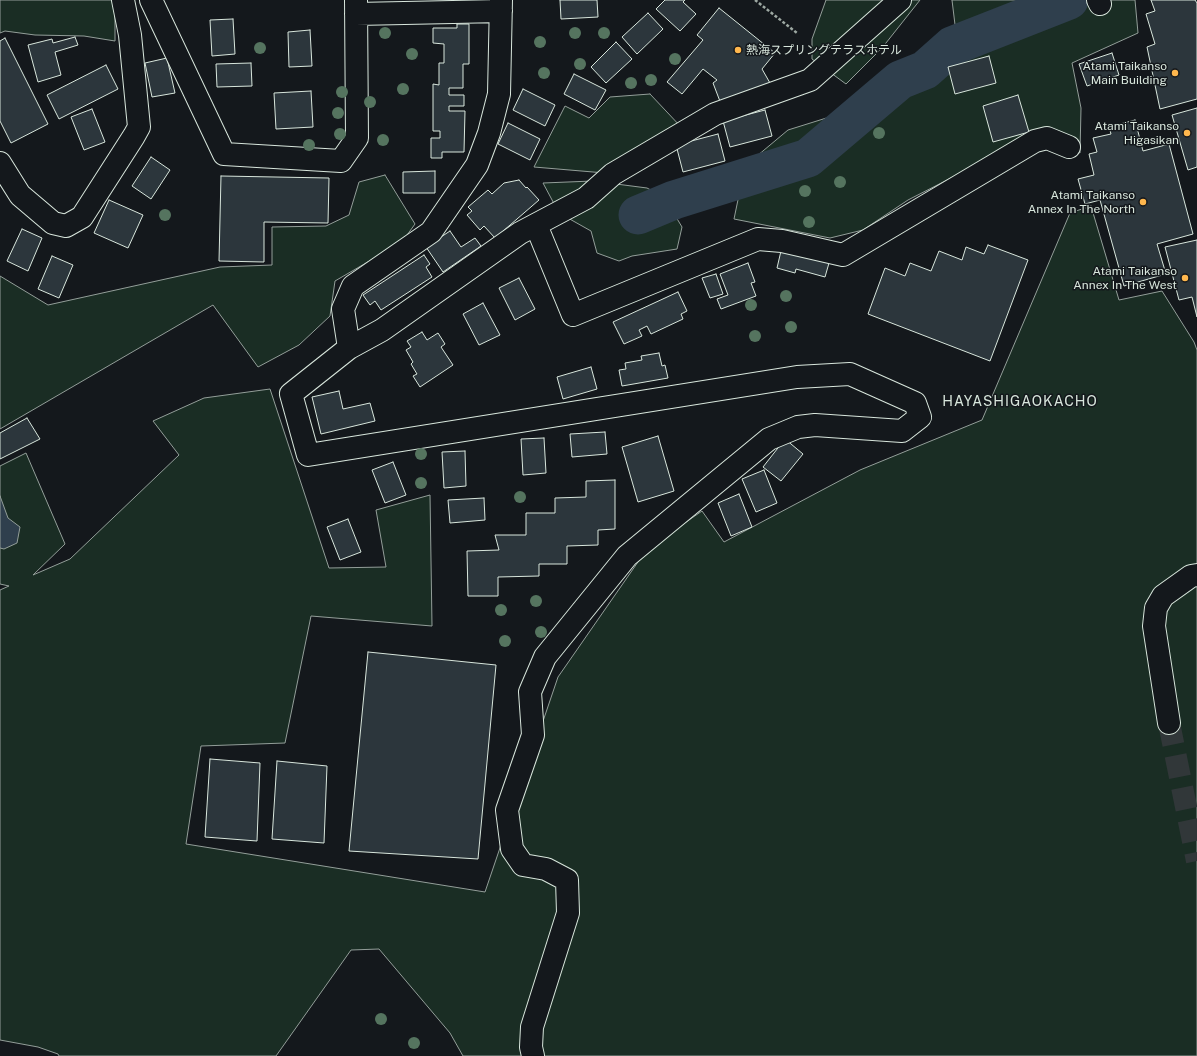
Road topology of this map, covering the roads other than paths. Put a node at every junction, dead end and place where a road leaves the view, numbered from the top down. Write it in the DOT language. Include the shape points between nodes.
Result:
graph roads {
  1 [pos="122,0"];
  2 [pos="151,0"];
  3 [pos="900,0"];
  4 [pos="501,6"];
  5 [pos="356,7"];
  6 [pos="1069,147"];
  7 [pos="0,163"];
  8 [pos="536,225"];
  9 [pos="349,348"];
  10 [pos="1197,575"];
  11 [pos="1169,723"];
  12 [pos="533,1056"];
  1 -- 7 [label="street" via="130,35 139,127 82,217 66,226 53,223 20,195"];
  2 -- 5 [label="street" via="224,154 341,161 357,138"];
  3 -- 8 [label="street" via="810,80 715,114 613,174 586,198"];
  4 -- 5 [label="street"];
  4 -- 9 [label="street" via="499,94 477,165 431,232 353,286 343,308"];
  6 -- 8 [label="street" via="1047,138 1035,141 843,254 782,241 758,239 573,316"];
  8 -- 9 [label="street" via="382,330"];
  9 -- 12 [label="street" via="291,394 308,454 797,377 850,374 915,403 920,417 902,431 798,427 769,439 627,556 545,657 530,692 533,735 507,810 512,849 523,865 546,869 567,880 568,913 532,1027"];
  10 -- 11 [label="street" via="1191,576 1163,596 1156,608 1154,626"];
}
